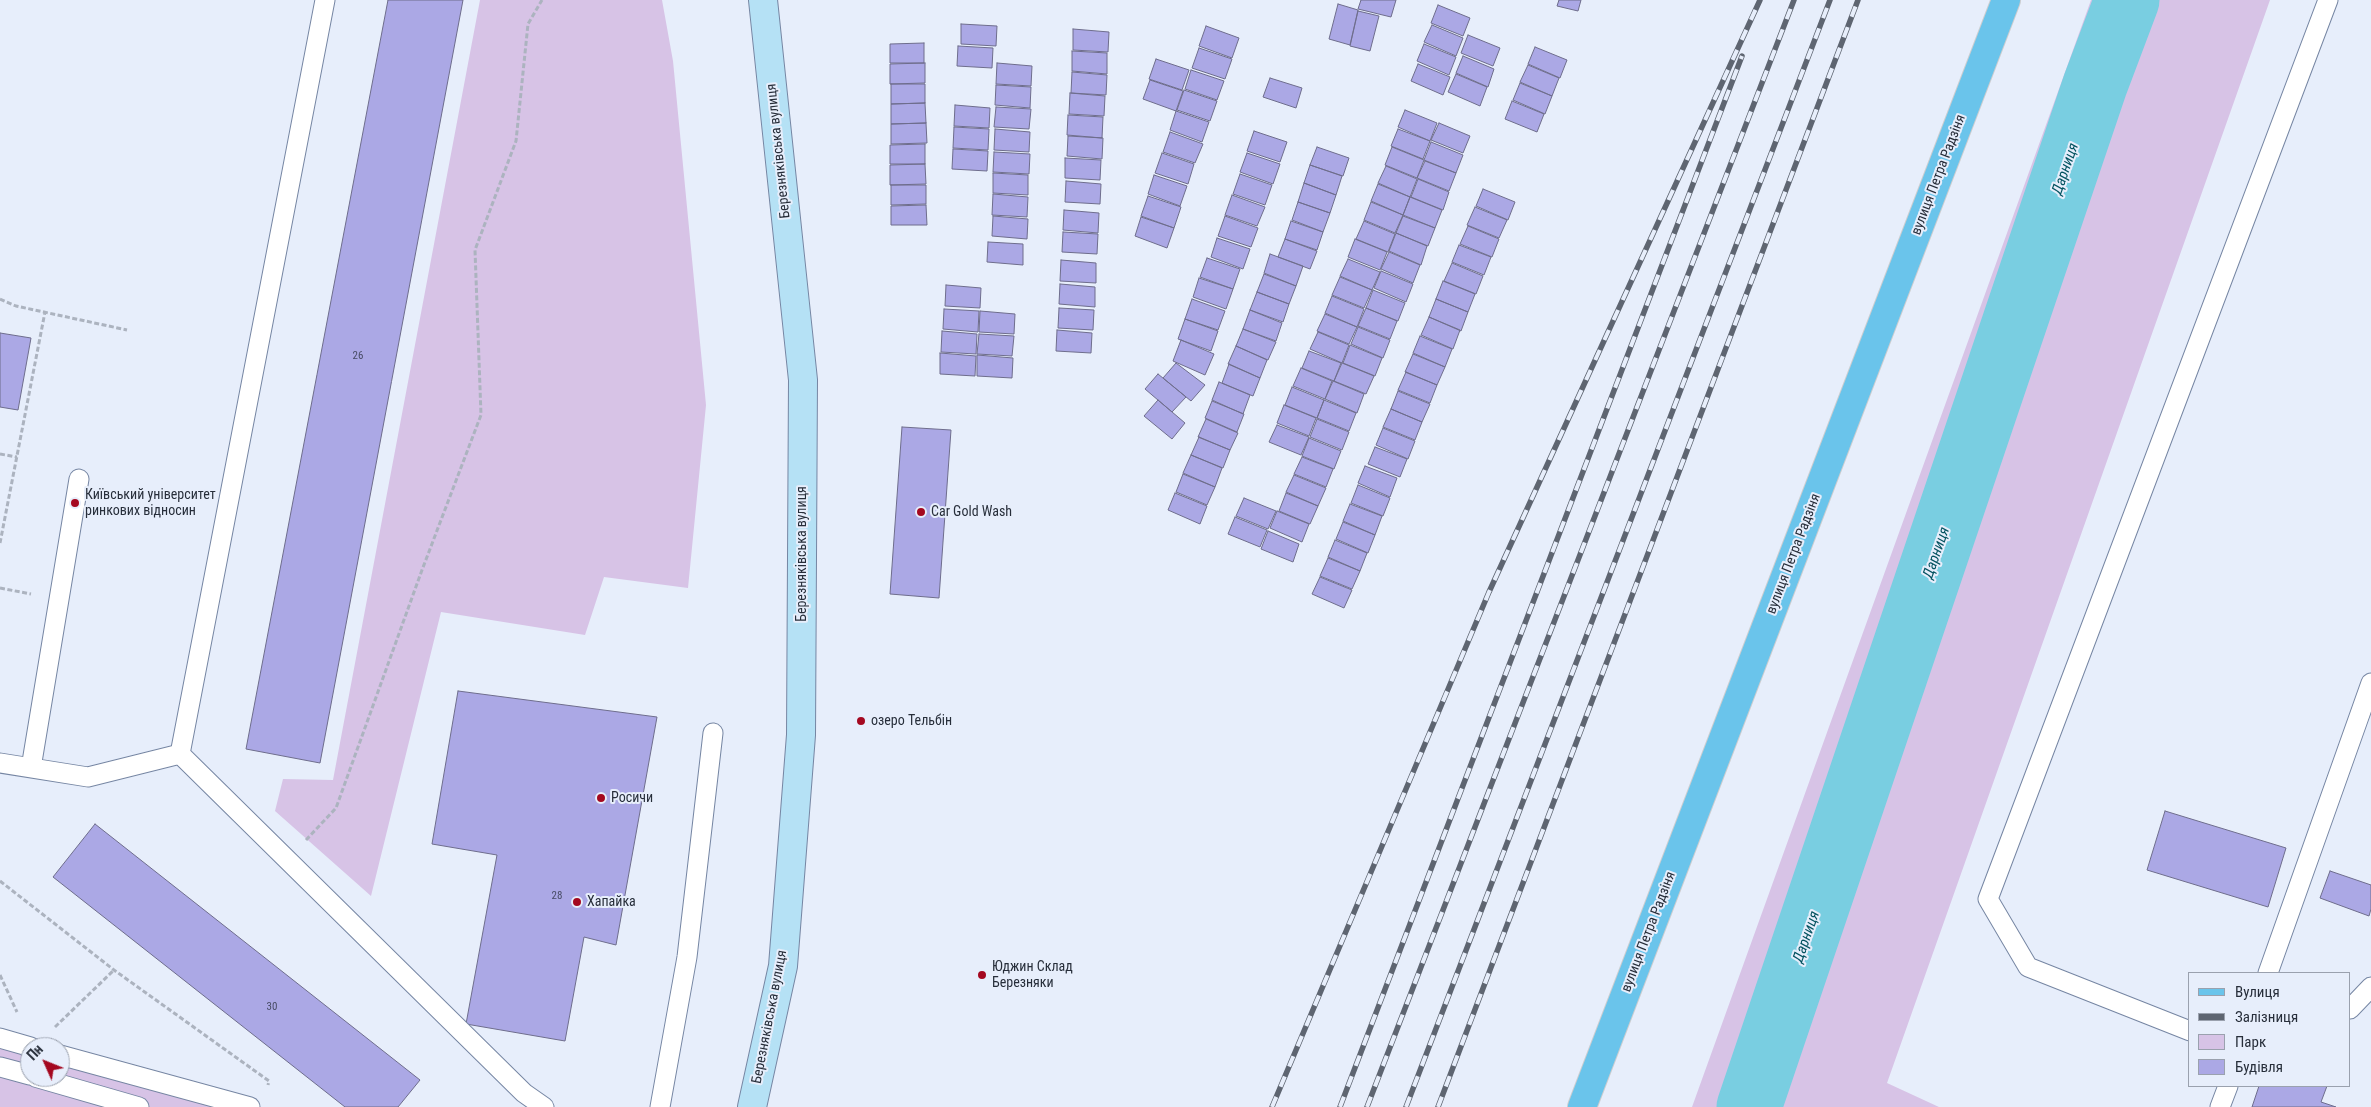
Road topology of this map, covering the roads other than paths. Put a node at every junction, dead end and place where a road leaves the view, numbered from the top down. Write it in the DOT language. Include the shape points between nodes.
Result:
graph roads {
  1 [pos="325,0"];
  2 [pos="763,0"];
  3 [pos="2006,0"];
  4 [pos="2328,0"];
  5 [pos="79,479"];
  6 [pos="2371,683"];
  7 [pos="713,733"];
  8 [pos="180,754"];
  9 [pos="0,762"];
  10 [pos="31,768"];
  11 [pos="2268,972"];
  12 [pos="2371,987"];
  13 [pos="2351,1008"];
  14 [pos="2188,1030"];
  15 [pos="0,1038"];
  16 [pos="20,1044"];
  17 [pos="70,1058"];
  18 [pos="0,1067"];
  19 [pos="20,1073"];
  20 [pos="70,1087"];
  21 [pos="2228,1087"];
  22 [pos="139,1107"];
  23 [pos="250,1107"];
  24 [pos="544,1107"];
  25 [pos="660,1107"];
  26 [pos="752,1107"];
  27 [pos="1582,1107"];
  28 [pos="2220,1107"];
  1 -- 8 [label="lane"];
  2 -- 26 [label="street, Березняківська вулиця" via="803,380 802,735 783,966"];
  3 -- 27 [label="main road, вулиця Петра Радзіня"];
  4 -- 14 [label="lane" via="1988,899 2028,967"];
  5 -- 10 [label="lane"];
  6 -- 11 [label="lane"];
  7 -- 25 [label="lane" via="687,957"];
  8 -- 10 [label="lane" via="88,778"];
  8 -- 24 [label="lane" via="524,1093"];
  9 -- 10 [label="lane"];
  12 -- 13 [label="lane"];
  15 -- 16 [label="lane"];
  17 -- 23 [label="lane"];
  18 -- 19 [label="lane"];
  20 -- 22 [label="lane"];
  21 -- 28 [label="lane"];
}
